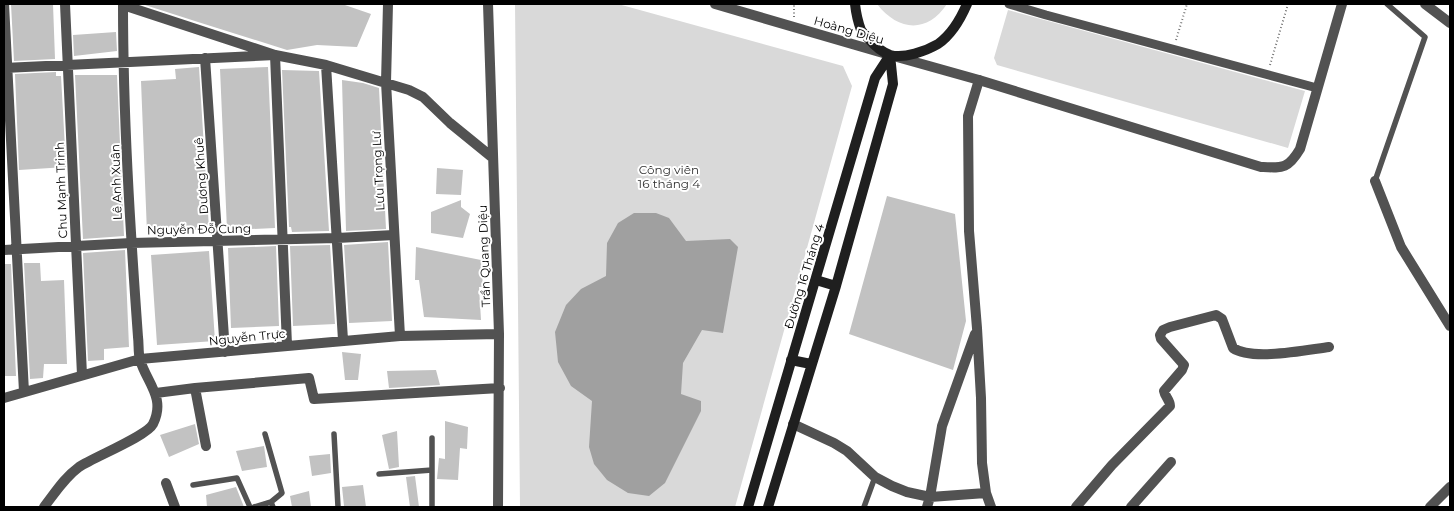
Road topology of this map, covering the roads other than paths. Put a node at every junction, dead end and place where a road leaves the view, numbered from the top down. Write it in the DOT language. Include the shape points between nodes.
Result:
graph roads {
  1 [pos="4,4"];
  2 [pos="65,4"];
  3 [pos="123,4"];
  4 [pos="386,4"];
  5 [pos="488,4"];
  6 [pos="715,4"];
  7 [pos="855,4"];
  8 [pos="967,4"];
  9 [pos="1009,4"];
  10 [pos="1342,4"];
  11 [pos="1387,4"];
  12 [pos="1425,4"];
  13 [pos="1450,23"];
  14 [pos="275,55"];
  15 [pos="890,55"];
  16 [pos="206,58"];
  17 [pos="124,62"];
  18 [pos="68,65"];
  19 [pos="326,65"];
  20 [pos="6,68"];
  21 [pos="979,80"];
  22 [pos="386,82"];
  23 [pos="1317,88"];
  24 [pos="493,158"];
  25 [pos="1375,181"];
  26 [pos="394,235"];
  27 [pos="337,238"];
  28 [pos="282,240"];
  29 [pos="217,242"];
  30 [pos="131,244"];
  31 [pos="76,246"];
  32 [pos="16,249"];
  33 [pos="4,250"];
  34 [pos="816,280"];
  35 [pos="836,286"];
  36 [pos="1450,326"];
  37 [pos="977,328"];
  38 [pos="499,334"];
  39 [pos="400,336"];
  40 [pos="343,340"];
  41 [pos="287,345"];
  42 [pos="1329,347"];
  43 [pos="225,352"];
  44 [pos="140,359"];
  45 [pos="792,360"];
  46 [pos="811,364"];
  47 [pos="82,375"];
  48 [pos="195,388"];
  49 [pos="500,388"];
  50 [pos="24,392"];
  51 [pos="156,393"];
  52 [pos="4,398"];
  53 [pos="793,424"];
  54 [pos="265,434"];
  55 [pos="334,434"];
  56 [pos="432,438"];
  57 [pos="206,446"];
  58 [pos="1170,462"];
  59 [pos="432,470"];
  60 [pos="379,474"];
  61 [pos="876,477"];
  62 [pos="166,483"];
  63 [pos="193,485"];
  64 [pos="1450,487"];
  65 [pos="986,493"];
  66 [pos="930,497"];
  67 [pos="272,505"];
  68 [pos="44,507"];
  69 [pos="175,507"];
  70 [pos="252,507"];
  71 [pos="338,507"];
  72 [pos="432,507"];
  73 [pos="498,507"];
  74 [pos="748,507"];
  75 [pos="768,507"];
  76 [pos="864,507"];
  77 [pos="927,507"];
  78 [pos="990,507"];
  79 [pos="1076,507"];
  80 [pos="1131,507"];
  81 [pos="1430,507"];
  1 -- 20 [label="street"];
  2 -- 18 [label="street, Chu Mạnh Trinh"];
  3 -- 14 [label="street"];
  3 -- 17 [label="street, Lê Anh Xuân"];
  4 -- 22 [label="street, Lưu Trọng Lư"];
  5 -- 24 [label="street, Trần Quang Diệu"];
  6 -- 15 [label="street, Hoàng Diệu"];
  7 -- 15 [label="main road" via="862,31 875,46"];
  8 -- 15 [label="main road" via="939,43 908,55"];
  9 -- 23 [label="street"];
  10 -- 23 [label="street, Hoàng Diệu"];
  11 -- 25 [label="lane" via="1425,37"];
  12 -- 13 [label="street"];
  14 -- 16 [label="street"];
  14 -- 19 [label="street"];
  14 -- 28 [label="street"];
  15 -- 21 [label="street, Hoàng Diệu"];
  15 -- 34 [label="main road, Đường 16 Tháng 4" via="875,78"];
  15 -- 35 [label="main road" via="893,84"];
  16 -- 17 [label="street"];
  16 -- 29 [label="street, Dương Khuê"];
  17 -- 18 [label="street"];
  17 -- 30 [label="street, Lê Anh Xuân"];
  18 -- 20 [label="street"];
  18 -- 31 [label="street, Chu Mạnh Trinh"];
  19 -- 22 [label="street"];
  19 -- 27 [label="street"];
  20 -- 32 [label="street"];
  21 -- 23 [label="street, Hoàng Diệu" via="1262,167 1280,168 1292,162 1300,149"];
  21 -- 37 [label="street" via="968,116 969,231"];
  22 -- 24 [label="street" via="422,97"];
  22 -- 26 [label="street, Lưu Trọng Lư"];
  24 -- 38 [label="street, Trần Quang Diệu"];
  25 -- 36 [label="street" via="1401,247"];
  26 -- 27 [label="street, Nguyễn Đỗ Cung"];
  26 -- 39 [label="street, Lưu Trọng Lư"];
  27 -- 28 [label="street, Nguyễn Đỗ Cung"];
  27 -- 40 [label="street"];
  28 -- 29 [label="street, Nguyễn Đỗ Cung"];
  28 -- 41 [label="street"];
  29 -- 30 [label="street, Nguyễn Đỗ Cung"];
  29 -- 43 [label="street, Dương Khuê"];
  30 -- 31 [label="street, Nguyễn Đỗ Cung"];
  30 -- 44 [label="street, Lê Anh Xuân"];
  31 -- 32 [label="street, Nguyễn Đỗ Cung"];
  31 -- 47 [label="street, Chu Mạnh Trinh"];
  32 -- 33 [label="street, Nguyễn Đỗ Cung"];
  32 -- 50 [label="street"];
  34 -- 35 [label="main road"];
  34 -- 45 [label="main road, Đường 16 Tháng 4"];
  35 -- 46 [label="main road"];
  37 -- 65 [label="street"];
  37 -- 66 [label="street" via="942,426"];
  38 -- 39 [label="street, Nguyễn Trực"];
  38 -- 49 [label="street, Trần Quang Diệu"];
  39 -- 40 [label="street, Nguyễn Trực"];
  40 -- 41 [label="street, Nguyễn Trực"];
  41 -- 43 [label="street, Nguyễn Trực"];
  42 -- 79 [label="street" via="1286,354 1241,352 1233,348 1222,320 1216,315 1163,330 1160,339 1184,365 1164,392 1170,406"];
  43 -- 44 [label="street, Nguyễn Trực"];
  44 -- 47 [label="street, Nguyễn Trực"];
  44 -- 51 [label="street"];
  45 -- 46 [label="main road"];
  45 -- 74 [label="main road, Đường 16 Tháng 4"];
  46 -- 53 [label="main road"];
  47 -- 50 [label="street, Nguyễn Trực"];
  48 -- 49 [label="street" via="309,378 314,399"];
  48 -- 51 [label="street"];
  48 -- 57 [label="street"];
  49 -- 73 [label="street, Trần Quang Diệu"];
  50 -- 52 [label="street, Nguyễn Trực"];
  51 -- 68 [label="street" via="158,408 152,427 78,468 62,482"];
  53 -- 61 [label="street" via="834,442"];
  53 -- 75 [label="main road"];
  54 -- 67 [label="lane" via="282,493"];
  55 -- 71 [label="lane"];
  56 -- 59 [label="lane"];
  58 -- 80 [label="street"];
  59 -- 60 [label="lane"];
  59 -- 72 [label="lane"];
  61 -- 66 [label="street" via="907,492"];
  61 -- 76 [label="lane"];
  62 -- 69 [label="street"];
  63 -- 70 [label="lane" via="237,478"];
  64 -- 81 [label="street"];
  65 -- 66 [label="street"];
  65 -- 78 [label="street"];
  66 -- 77 [label="street"];
  67 -- 70 [label="lane"];
}
